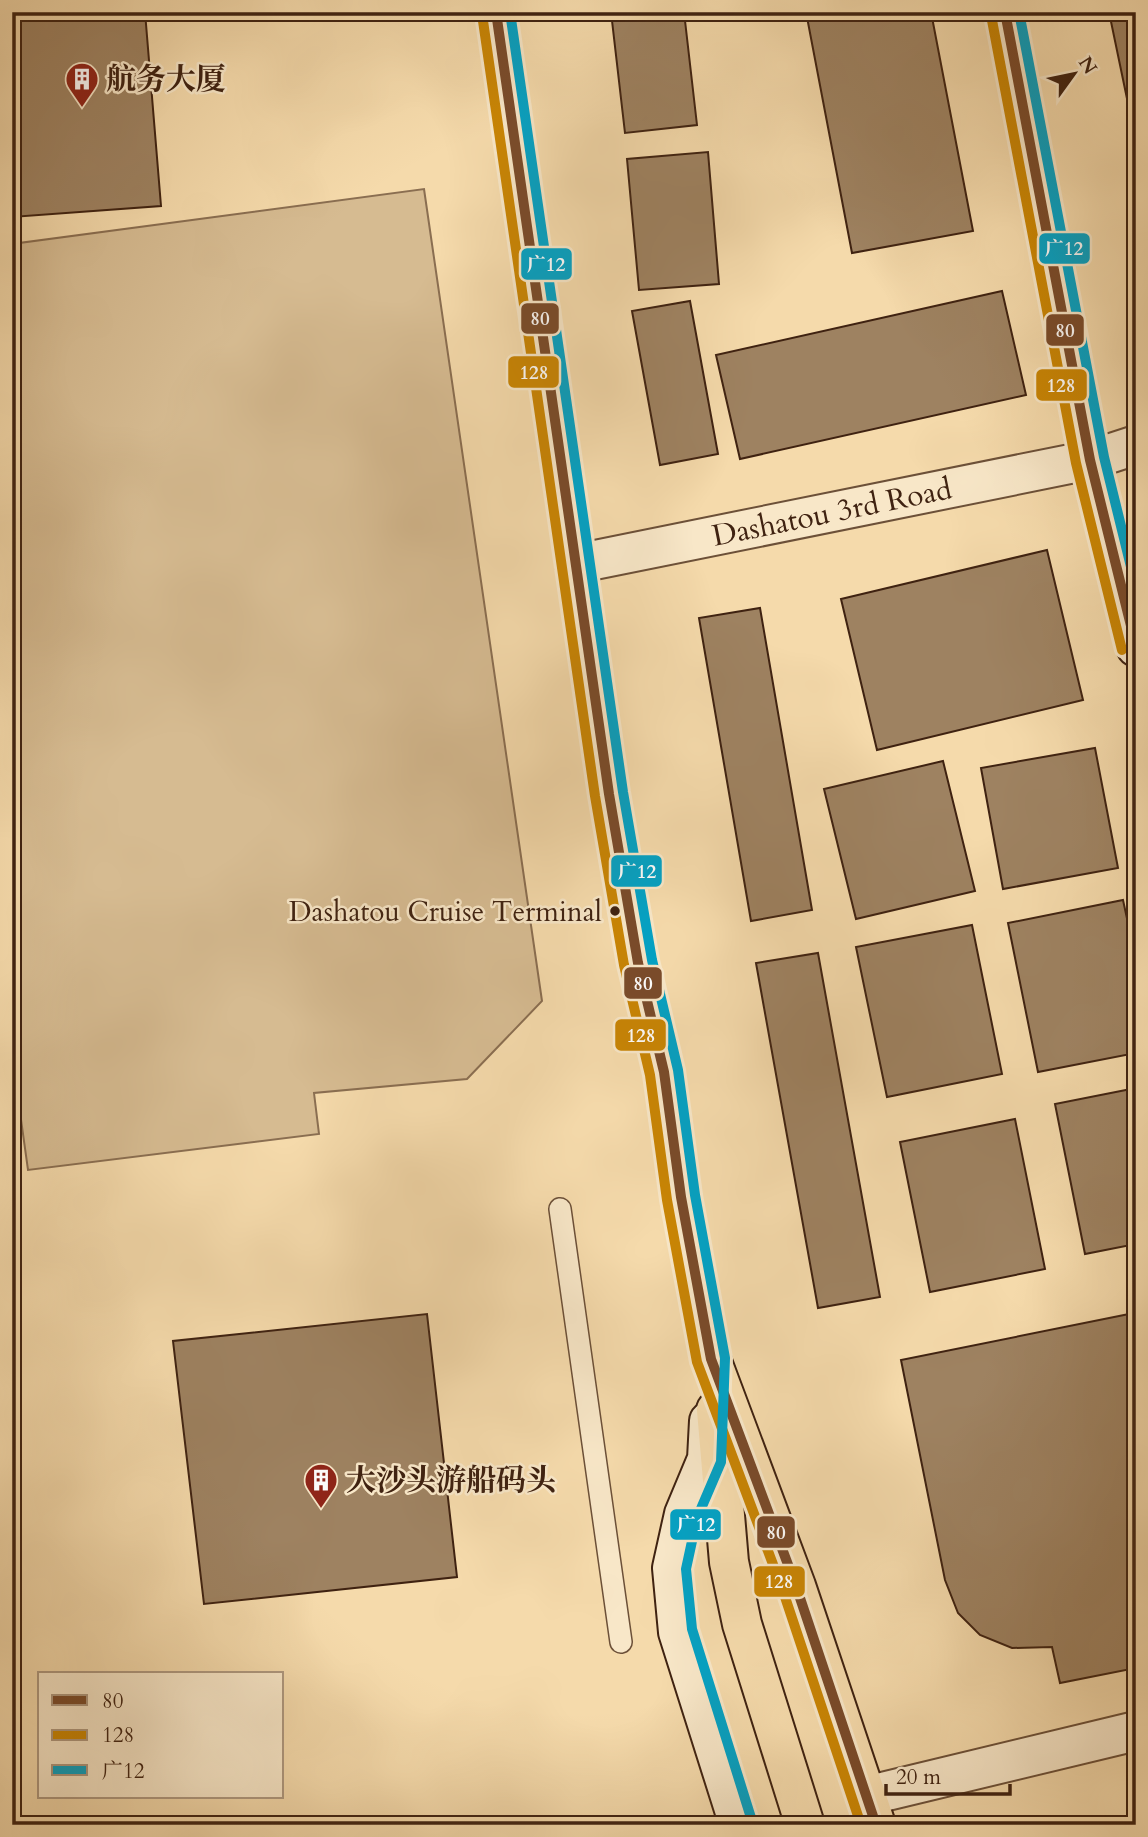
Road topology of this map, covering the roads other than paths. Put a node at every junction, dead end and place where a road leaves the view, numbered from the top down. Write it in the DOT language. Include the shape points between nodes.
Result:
graph roads {
  1 [pos="496,12"];
  2 [pos="1005,12"];
  3 [pos="1136,446"];
  4 [pos="1090,460"];
  5 [pos="1136,461"];
  6 [pos="575,564"];
  7 [pos="1136,647"];
  8 [pos="560,1209"];
  9 [pos="711,1359"];
  10 [pos="621,1642"];
  11 [pos="1136,1731"];
  12 [pos="871,1810"];
  13 [pos="739,1825"];
  14 [pos="805,1825"];
  1 -- 6 [label="main road"];
  2 -- 4 [label="main road"];
  3 -- 4 [label="main road, Dashatou 3rd Road"];
  4 -- 5 [label="main road, Dashatou 3rd Road"];
  4 -- 6 [label="main road, Dashatou 3rd Road"];
  4 -- 7 [label="main road"];
  6 -- 9 [label="main road" via="627,900 664,1072"];
  8 -- 10 [label="lane"];
  9 -- 12 [label="main road" via="796,1586"];
  9 -- 13 [label="main road" via="707,1458 684,1514 672,1568 678,1632"];
  9 -- 14 [label="main road" via="729,1562 742,1624"];
  11 -- 12 [label="main road"];
}
